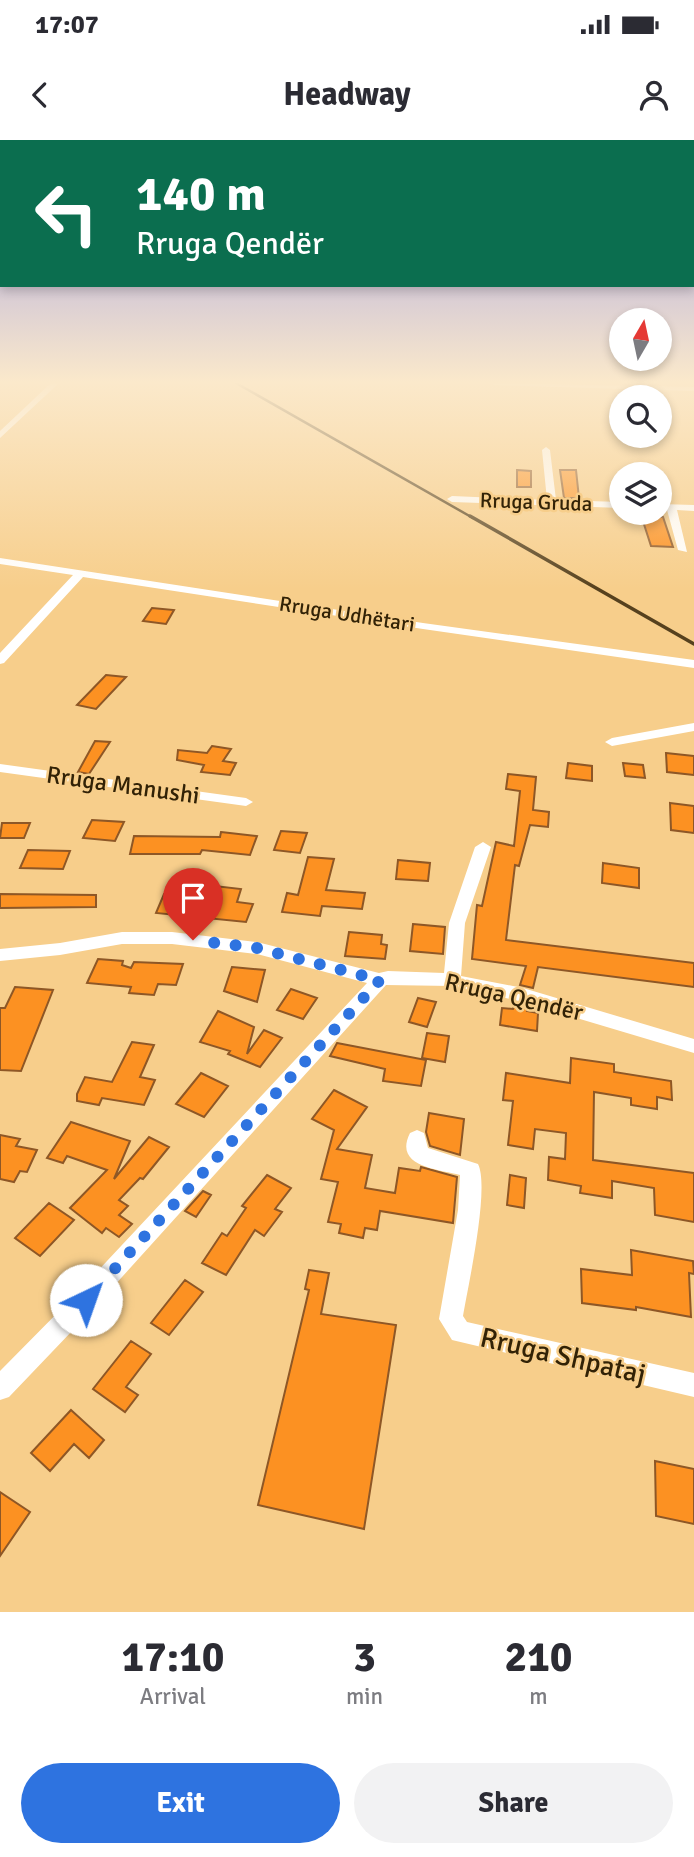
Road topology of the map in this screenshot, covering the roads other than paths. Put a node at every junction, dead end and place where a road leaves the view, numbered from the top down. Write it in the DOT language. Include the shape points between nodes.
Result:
graph roads {
  1 [pos="546,452"];
  2 [pos="452,499"];
  3 [pos="552,503"];
  4 [pos="609,505"];
  5 [pos="672,507"];
  6 [pos="694,508"];
  7 [pos="672,510"];
  8 [pos="684,550"];
  9 [pos="0,561"];
  10 [pos="81,573"];
  11 [pos="0,660"];
  12 [pos="694,664"];
  13 [pos="694,727"];
  14 [pos="612,742"];
  15 [pos="0,768"];
  16 [pos="246,802"];
  17 [pos="483,847"];
  18 [pos="0,956"];
  19 [pos="380,980"];
  20 [pos="452,980"];
  21 [pos="694,1046"];
  22 [pos="417,1139"];
  23 [pos="694,1385"];
  24 [pos="0,1388"];
  1 -- 3 [label="street"];
  2 -- 3 [label="street, Rruga Gruda"];
  3 -- 4 [label="street, Rruga Gruda"];
  5 -- 6 [label="street"];
  7 -- 8 [label="street"];
  9 -- 10 [label="street, Rruga Udhëtari"];
  10 -- 11 [label="street"];
  10 -- 12 [label="street, Rruga Udhëtari"];
  13 -- 14 [label="street"];
  15 -- 16 [label="street, Rruga Manushi"];
  17 -- 20 [label="street" via="457,923"];
  18 -- 19 [label="street, Rruga Qendër" via="122,938 172,938 257,948"];
  19 -- 20 [label="street, Rruga Qendër"];
  19 -- 24 [label="street"];
  20 -- 21 [label="street, Rruga Qendër" via="523,995"];
  22 -- 23 [label="street, Rruga Shpataj" via="415,1149 421,1157 471,1170 451,1319 460,1332"];
}
